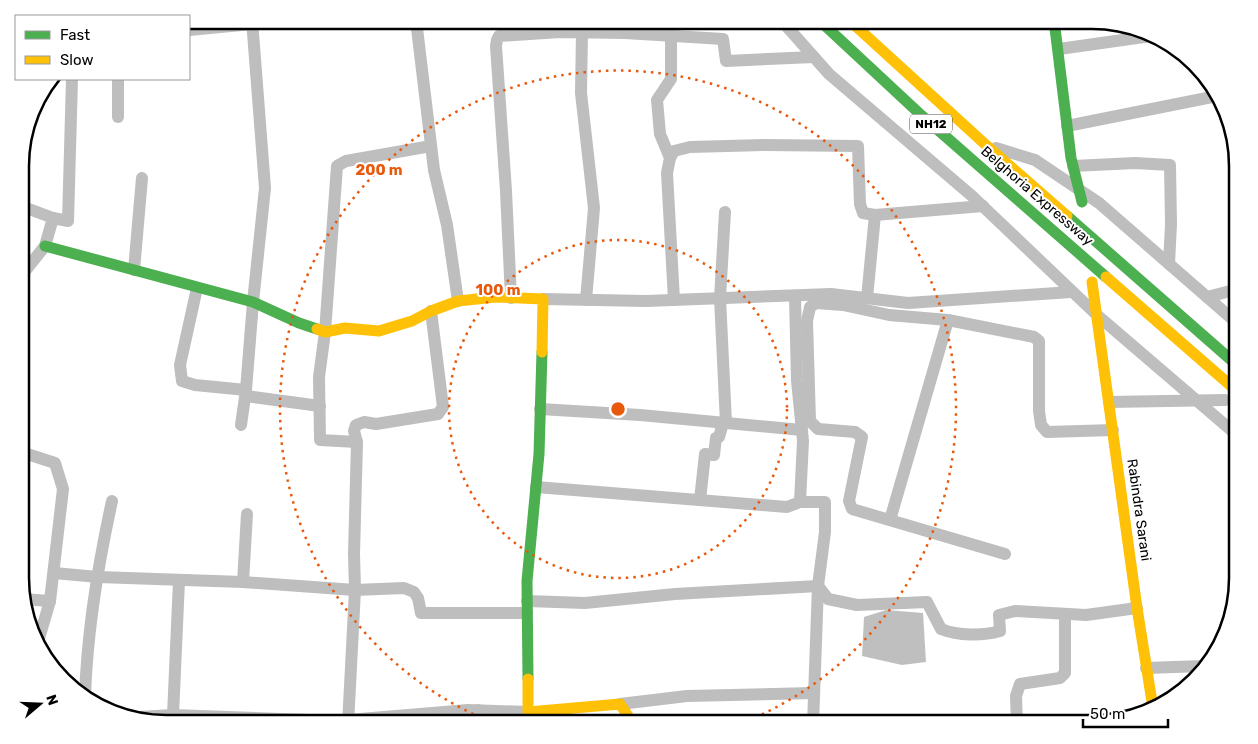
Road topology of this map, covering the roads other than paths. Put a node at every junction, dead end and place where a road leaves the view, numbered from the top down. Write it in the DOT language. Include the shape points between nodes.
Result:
graph roads {
  1 [pos="253,29"];
  2 [pos="417,29"];
  3 [pos="789,29"];
  4 [pos="830,29"];
  5 [pos="859,29"];
  6 [pos="1056,29"];
  7 [pos="582,32"];
  8 [pos="671,36"];
  9 [pos="1140,37"];
  10 [pos="1060,49"];
  11 [pos="814,57"];
  12 [pos="72,80"];
  13 [pos="118,80"];
  14 [pos="1210,97"];
  15 [pos="118,117"];
  16 [pos="1067,126"];
  17 [pos="986,145"];
  18 [pos="431,146"];
  19 [pos="670,158"];
  20 [pos="1073,166"];
  21 [pos="142,178"];
  22 [pos="1076,186"];
  23 [pos="1082,202"];
  24 [pos="983,206"];
  25 [pos="29,209"];
  26 [pos="725,212"];
  27 [pos="875,215"];
  28 [pos="53,218"];
  29 [pos="44,246"];
  30 [pos="1169,264"];
  31 [pos="29,266"];
  32 [pos="134,270"];
  33 [pos="1092,282"];
  34 [pos="196,288"];
  35 [pos="1229,291"];
  36 [pos="1071,292"];
  37 [pos="795,296"];
  38 [pos="1207,297"];
  39 [pos="511,298"];
  40 [pos="720,298"];
  41 [pos="867,298"];
  42 [pos="542,299"];
  43 [pos="586,300"];
  44 [pos="674,300"];
  45 [pos="458,301"];
  46 [pos="253,302"];
  47 [pos="431,311"];
  48 [pos="1097,315"];
  49 [pos="1229,316"];
  50 [pos="948,320"];
  51 [pos="325,332"];
  52 [pos="1229,358"];
  53 [pos="1229,384"];
  54 [pos="246,393"];
  55 [pos="1196,400"];
  56 [pos="1224,400"];
  57 [pos="1109,402"];
  58 [pos="320,406"];
  59 [pos="540,409"];
  60 [pos="725,423"];
  61 [pos="242,425"];
  62 [pos="1229,428"];
  63 [pos="802,430"];
  64 [pos="1113,430"];
  65 [pos="357,442"];
  66 [pos="29,455"];
  67 [pos="536,487"];
  68 [pos="700,500"];
  69 [pos="112,501"];
  70 [pos="800,502"];
  71 [pos="247,514"];
  72 [pos="890,520"];
  73 [pos="1005,554"];
  74 [pos="54,573"];
  75 [pos="98,577"];
  76 [pos="178,581"];
  77 [pos="243,582"];
  78 [pos="818,586"];
  79 [pos="354,590"];
  80 [pos="30,599"];
  81 [pos="50,601"];
  82 [pos="527,607"];
  83 [pos="1137,608"];
  84 [pos="1065,615"];
  85 [pos="41,633"];
  86 [pos="1196,666"];
  87 [pos="1146,668"];
  88 [pos="85,689"];
  89 [pos="814,693"];
  90 [pos="1152,701"];
  91 [pos="620,704"];
  92 [pos="478,710"];
  93 [pos="528,712"];
  94 [pos="173,715"];
  95 [pos="349,715"];
  96 [pos="419,715"];
  97 [pos="478,715"];
  98 [pos="627,715"];
  99 [pos="813,715"];
  100 [pos="1016,715"];
  1 -- 46 [label="street" via="265,188"];
  2 -- 18 [label="street"];
  3 -- 11 [label="street"];
  4 -- 53 [label="main road, Belghoria Expressway / NH12" via="921,115"];
  5 -- 17 [label="main road, Belghoria Expressway / NH12"];
  6 -- 10 [label="main road"];
  7 -- 8 [label="street"];
  7 -- 39 [label="street" via="503,35 496,40"];
  7 -- 43 [label="street" via="581,93 594,208"];
  8 -- 11 [label="street" via="723,39 726,61"];
  8 -- 19 [label="street" via="671,78 657,100 660,134"];
  9 -- 10 [label="street"];
  10 -- 16 [label="main road"];
  11 -- 24 [label="street" via="829,74"];
  12 -- 28 [label="street" via="68,220"];
  13 -- 15 [label="street"];
  14 -- 16 [label="street"];
  16 -- 20 [label="main road"];
  17 -- 22 [label="street" via="1035,160"];
  17 -- 52 [label="main road, Belghoria Expressway / NH12"];
  18 -- 45 [label="street"];
  18 -- 51 [label="street" via="346,161 337,166"];
  19 -- 27 [label="street" via="674,151 690,147 858,146 860,204 863,213"];
  19 -- 44 [label="street" via="667,173"];
  20 -- 22 [label="main road"];
  20 -- 30 [label="street" via="1135,162 1170,165 1172,224"];
  21 -- 32 [label="street"];
  22 -- 23 [label="main road"];
  22 -- 30 [label="street"];
  24 -- 27 [label="street"];
  24 -- 36 [label="street"];
  25 -- 28 [label="street"];
  26 -- 40 [label="street"];
  27 -- 41 [label="street"];
  28 -- 29 [label="street"];
  29 -- 31 [label="street"];
  29 -- 32 [label="main road"];
  30 -- 38 [label="street"];
  32 -- 34 [label="main road"];
  33 -- 48 [label="main road, Rabindra Sarani"];
  34 -- 46 [label="main road"];
  34 -- 54 [label="street" via="180,365 182,381"];
  35 -- 38 [label="street"];
  36 -- 41 [label="street" via="908,303"];
  36 -- 48 [label="street"];
  37 -- 40 [label="street"];
  37 -- 41 [label="street" via="832,294"];
  37 -- 63 [label="street"];
  38 -- 49 [label="street"];
  39 -- 42 [label="main road"];
  39 -- 45 [label="main road"];
  40 -- 44 [label="street"];
  40 -- 60 [label="street"];
  42 -- 43 [label="street"];
  42 -- 59 [label="main road"];
  43 -- 44 [label="street"];
  45 -- 47 [label="main road"];
  46 -- 51 [label="main road"];
  46 -- 54 [label="street"];
  47 -- 51 [label="main road" via="412,321 379,331 345,328"];
  47 -- 65 [label="street" via="443,407 438,414 356,425"];
  48 -- 55 [label="street"];
  48 -- 57 [label="main road, Rabindra Sarani"];
  50 -- 64 [label="street" via="1034,337 1039,341 1040,425 1047,432"];
  50 -- 72 [label="street"];
  50 -- 72 [label="street" via="834,304 816,303 810,307 807,321 810,421 818,428 855,432 862,437 849,501 852,509"];
  51 -- 58 [label="street"];
  54 -- 58 [label="street"];
  54 -- 61 [label="street"];
  55 -- 56 [label="street"];
  55 -- 57 [label="street"];
  55 -- 62 [label="street"];
  57 -- 64 [label="main road, Rabindra Sarani"];
  58 -- 65 [label="street" via="320,440"];
  59 -- 60 [label="street" via="640,414"];
  59 -- 67 [label="main road"];
  60 -- 63 [label="street"];
  60 -- 68 [label="street" via="716,438 714,456 705,454"];
  63 -- 70 [label="street"];
  64 -- 83 [label="main road, Rabindra Sarani"];
  65 -- 79 [label="street"];
  66 -- 74 [label="street" via="55,463 63,489"];
  67 -- 68 [label="street"];
  67 -- 82 [label="main road"];
  68 -- 70 [label="street" via="786,507"];
  69 -- 75 [label="street"];
  70 -- 78 [label="street" via="825,502"];
  71 -- 77 [label="street"];
  72 -- 73 [label="street"];
  74 -- 75 [label="street"];
  74 -- 81 [label="street"];
  75 -- 76 [label="street"];
  75 -- 88 [label="street"];
  76 -- 77 [label="street"];
  76 -- 94 [label="street"];
  77 -- 79 [label="street"];
  78 -- 82 [label="street"];
  78 -- 84 [label="street" via="828,599 857,605 927,602 941,629 950,633 1000,632 999,615 1015,611"];
  78 -- 89 [label="street"];
  79 -- 82 [label="street" via="404,588 414,592 421,613 427,614"];
  79 -- 95 [label="street"];
  80 -- 81 [label="street"];
  81 -- 85 [label="street"];
  82 -- 93 [label="main road"];
  83 -- 84 [label="street"];
  83 -- 87 [label="main road, Rabindra Sarani"];
  84 -- 100 [label="street" via="1065,673 1060,678 1020,684"];
  86 -- 87 [label="street"];
  87 -- 90 [label="main road, Rabindra Sarani"];
  89 -- 91 [label="street" via="687,696"];
  89 -- 99 [label="street"];
  91 -- 93 [label="main road"];
  91 -- 98 [label="main road"];
  92 -- 93 [label="street"];
  92 -- 96 [label="street"];
  92 -- 97 [label="street"];
}
